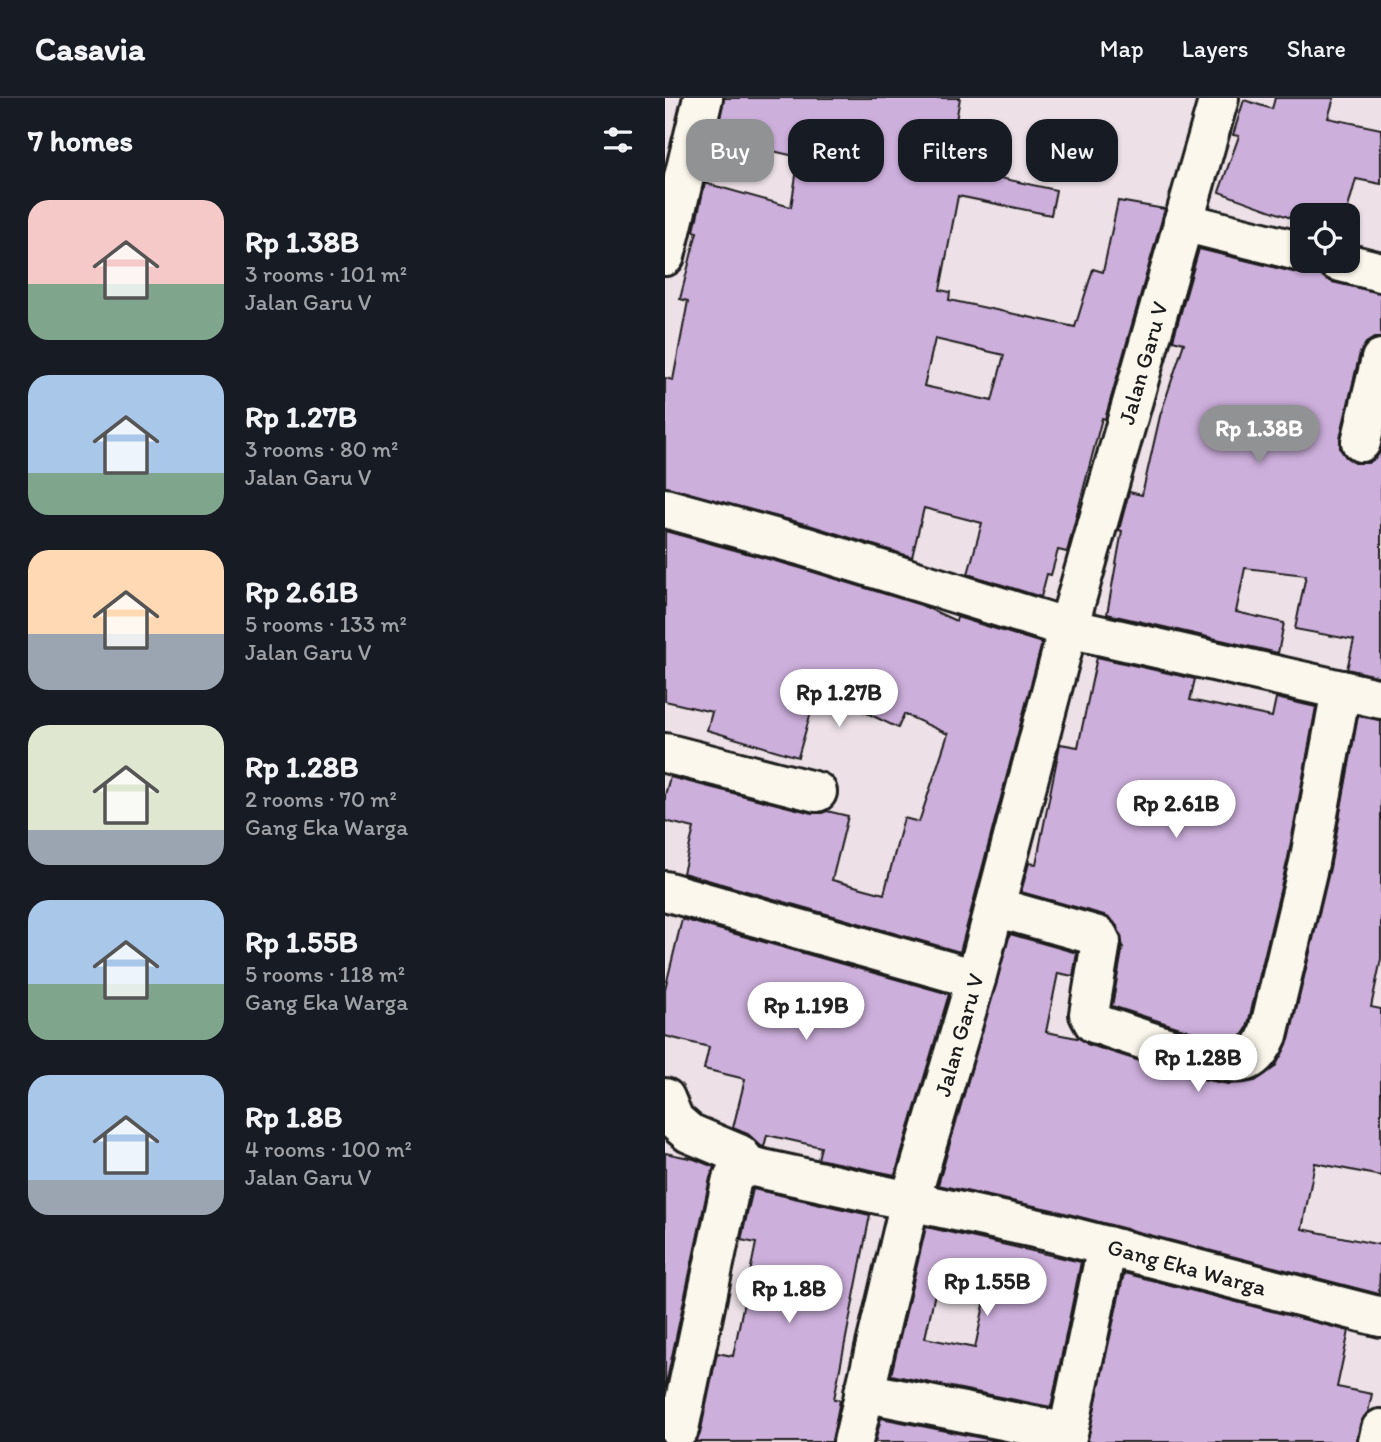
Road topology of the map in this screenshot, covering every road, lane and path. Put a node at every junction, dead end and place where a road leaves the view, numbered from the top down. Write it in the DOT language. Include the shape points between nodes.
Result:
graph roads {
  1 [pos="703,98"];
  2 [pos="1219,98"];
  3 [pos="1183,222"];
  4 [pos="1290,249"];
  5 [pos="665,256"];
  6 [pos="1360,267"];
  7 [pos="1381,272"];
  8 [pos="1381,359"];
  9 [pos="1361,442"];
  10 [pos="665,509"];
  11 [pos="1068,628"];
  12 [pos="1341,690"];
  13 [pos="1381,699"];
  14 [pos="665,753"];
  15 [pos="817,792"];
  16 [pos="665,891"];
  17 [pos="995,907"];
  18 [pos="976,979"];
  19 [pos="665,1098"];
  20 [pos="749,1166"];
  21 [pos="910,1200"];
  22 [pos="1107,1246"];
  23 [pos="1381,1317"];
  24 [pos="864,1392"];
  25 [pos="679,1429"];
  26 [pos="1381,1429"];
  27 [pos="1067,1437"];
  28 [pos="853,1442"];
  29 [pos="1378,1442"];
  1 -- 5 [label="street"];
  2 -- 3 [label="street, Jalan Garu V"];
  3 -- 4 [label="street"];
  3 -- 11 [label="street, Jalan Garu V"];
  6 -- 7 [label="street"];
  8 -- 9 [label="street"];
  10 -- 11 [label="street" via="803,545"];
  11 -- 12 [label="street"];
  11 -- 17 [label="street, Jalan Garu V"];
  12 -- 13 [label="street"];
  12 -- 17 [label="street" via="1309,863 1268,1035 1254,1057 1245,1062 1221,1062 1094,1023 1089,1014 1101,942 1098,936"];
  14 -- 15 [label="street"];
  16 -- 18 [label="street"];
  17 -- 18 [label="street, Jalan Garu V"];
  18 -- 21 [label="street, Jalan Garu V"];
  19 -- 20 [label="street" via="674,1120 689,1133 740,1154"];
  20 -- 21 [label="street, Gang Eka Warga"];
  20 -- 25 [label="street" via="731,1183"];
  21 -- 22 [label="street, Gang Eka Warga"];
  21 -- 24 [label="street, Jalan Garu V"];
  22 -- 23 [label="street, Gang Eka Warga"];
  22 -- 27 [label="street"];
  24 -- 27 [label="street"];
  24 -- 28 [label="street, Jalan Garu V"];
  26 -- 29 [label="street"];
}
